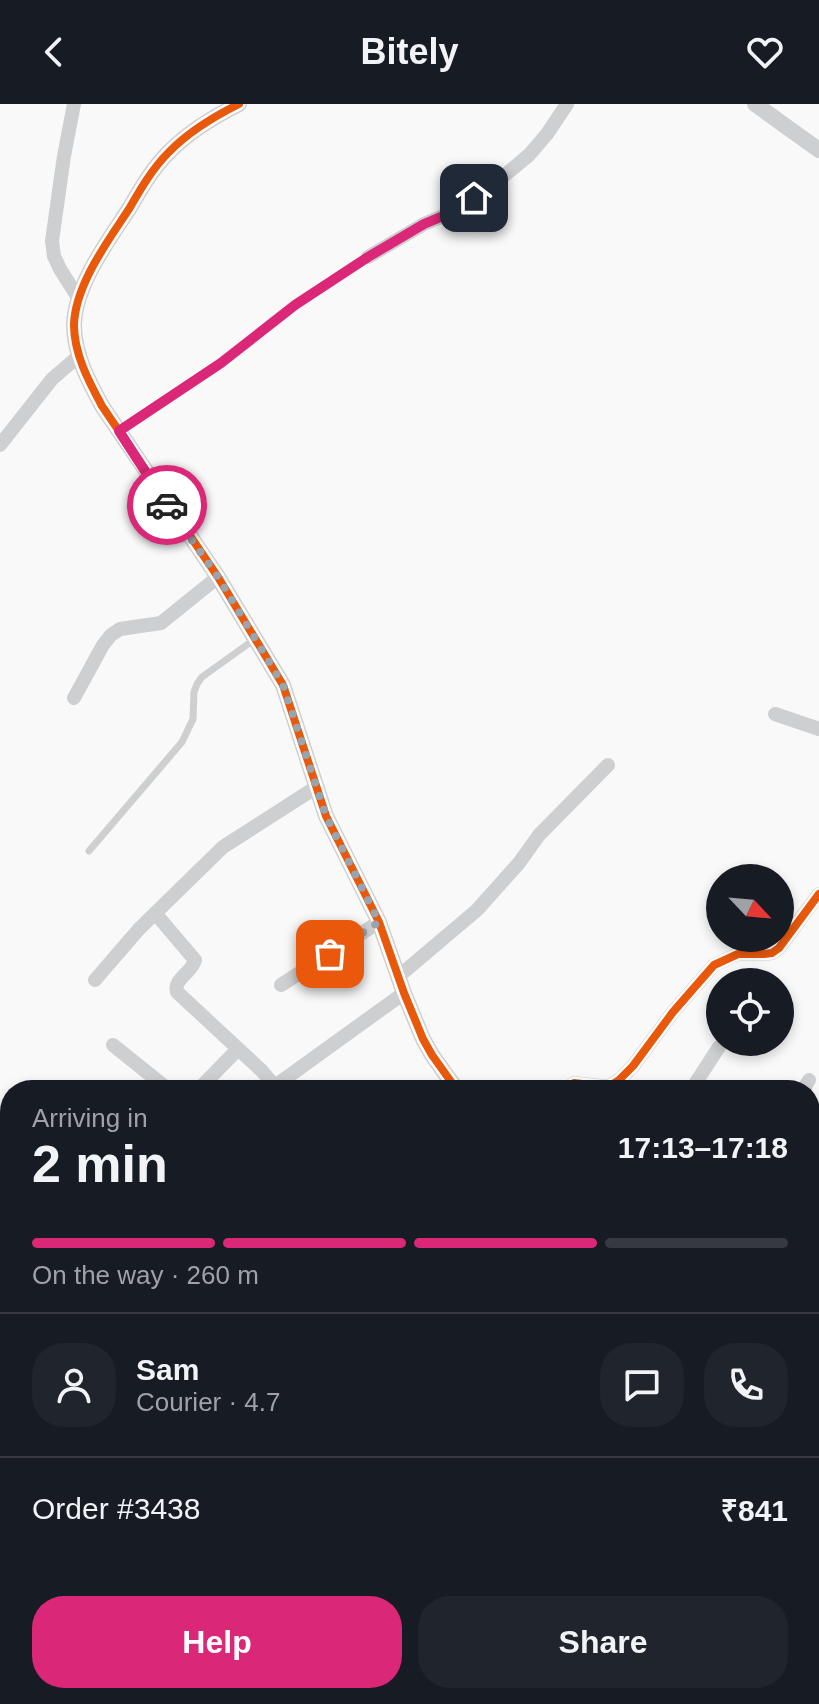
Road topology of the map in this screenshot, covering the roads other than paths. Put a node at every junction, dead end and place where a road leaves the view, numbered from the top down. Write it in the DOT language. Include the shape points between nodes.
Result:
graph roads {
  1 [pos="74,104"];
  2 [pos="239,104"];
  3 [pos="567,104"];
  4 [pos="755,104"];
  5 [pos="819,150"];
  6 [pos="368,257"];
  7 [pos="79,299"];
  8 [pos="77,343"];
  9 [pos="126,441"];
  10 [pos="0,445"];
  11 [pos="218,577"];
  12 [pos="255,639"];
  13 [pos="74,698"];
  14 [pos="775,714"];
  15 [pos="819,729"];
  16 [pos="608,765"];
  17 [pos="315,788"];
  18 [pos="89,851"];
  19 [pos="819,894"];
  20 [pos="155,913"];
  21 [pos="379,922"];
  22 [pos="95,980"];
  23 [pos="402,984"];
  24 [pos="281,985"];
  25 [pos="113,1045"];
  26 [pos="238,1049"];
  27 [pos="713,1056"];
  28 [pos="157,1080"];
  29 [pos="208,1080"];
  30 [pos="270,1080"];
  31 [pos="287,1080"];
  32 [pos="450,1080"];
  33 [pos="619,1080"];
  34 [pos="698,1080"];
  1 -- 7 [label="street" via="52,241 60,269"];
  2 -- 7 [label="street" via="166,154 104,248"];
  3 -- 6 [label="street" via="529,155 493,185"];
  4 -- 5 [label="street"];
  6 -- 9 [label="lane" via="295,305"];
  7 -- 8 [label="street"];
  8 -- 9 [label="street" via="88,380"];
  8 -- 10 [label="street"];
  9 -- 11 [label="street"];
  11 -- 12 [label="street"];
  11 -- 13 [label="street" via="161,623 111,635"];
  12 -- 17 [label="street" via="283,685"];
  12 -- 18 [label="lane" via="202,677 182,742"];
  14 -- 15 [label="street"];
  16 -- 23 [label="street"];
  17 -- 20 [label="street" via="223,847"];
  17 -- 21 [label="street"];
  19 -- 33 [label="street" via="772,953 738,954 714,965"];
  20 -- 22 [label="street"];
  20 -- 26 [label="street" via="195,960 176,983 177,992"];
  21 -- 23 [label="street"];
  21 -- 24 [label="street"];
  23 -- 31 [label="street"];
  23 -- 32 [label="street" via="427,1047"];
  25 -- 28 [label="street"];
  26 -- 29 [label="street"];
  26 -- 30 [label="street"];
  27 -- 34 [label="street"];
}
